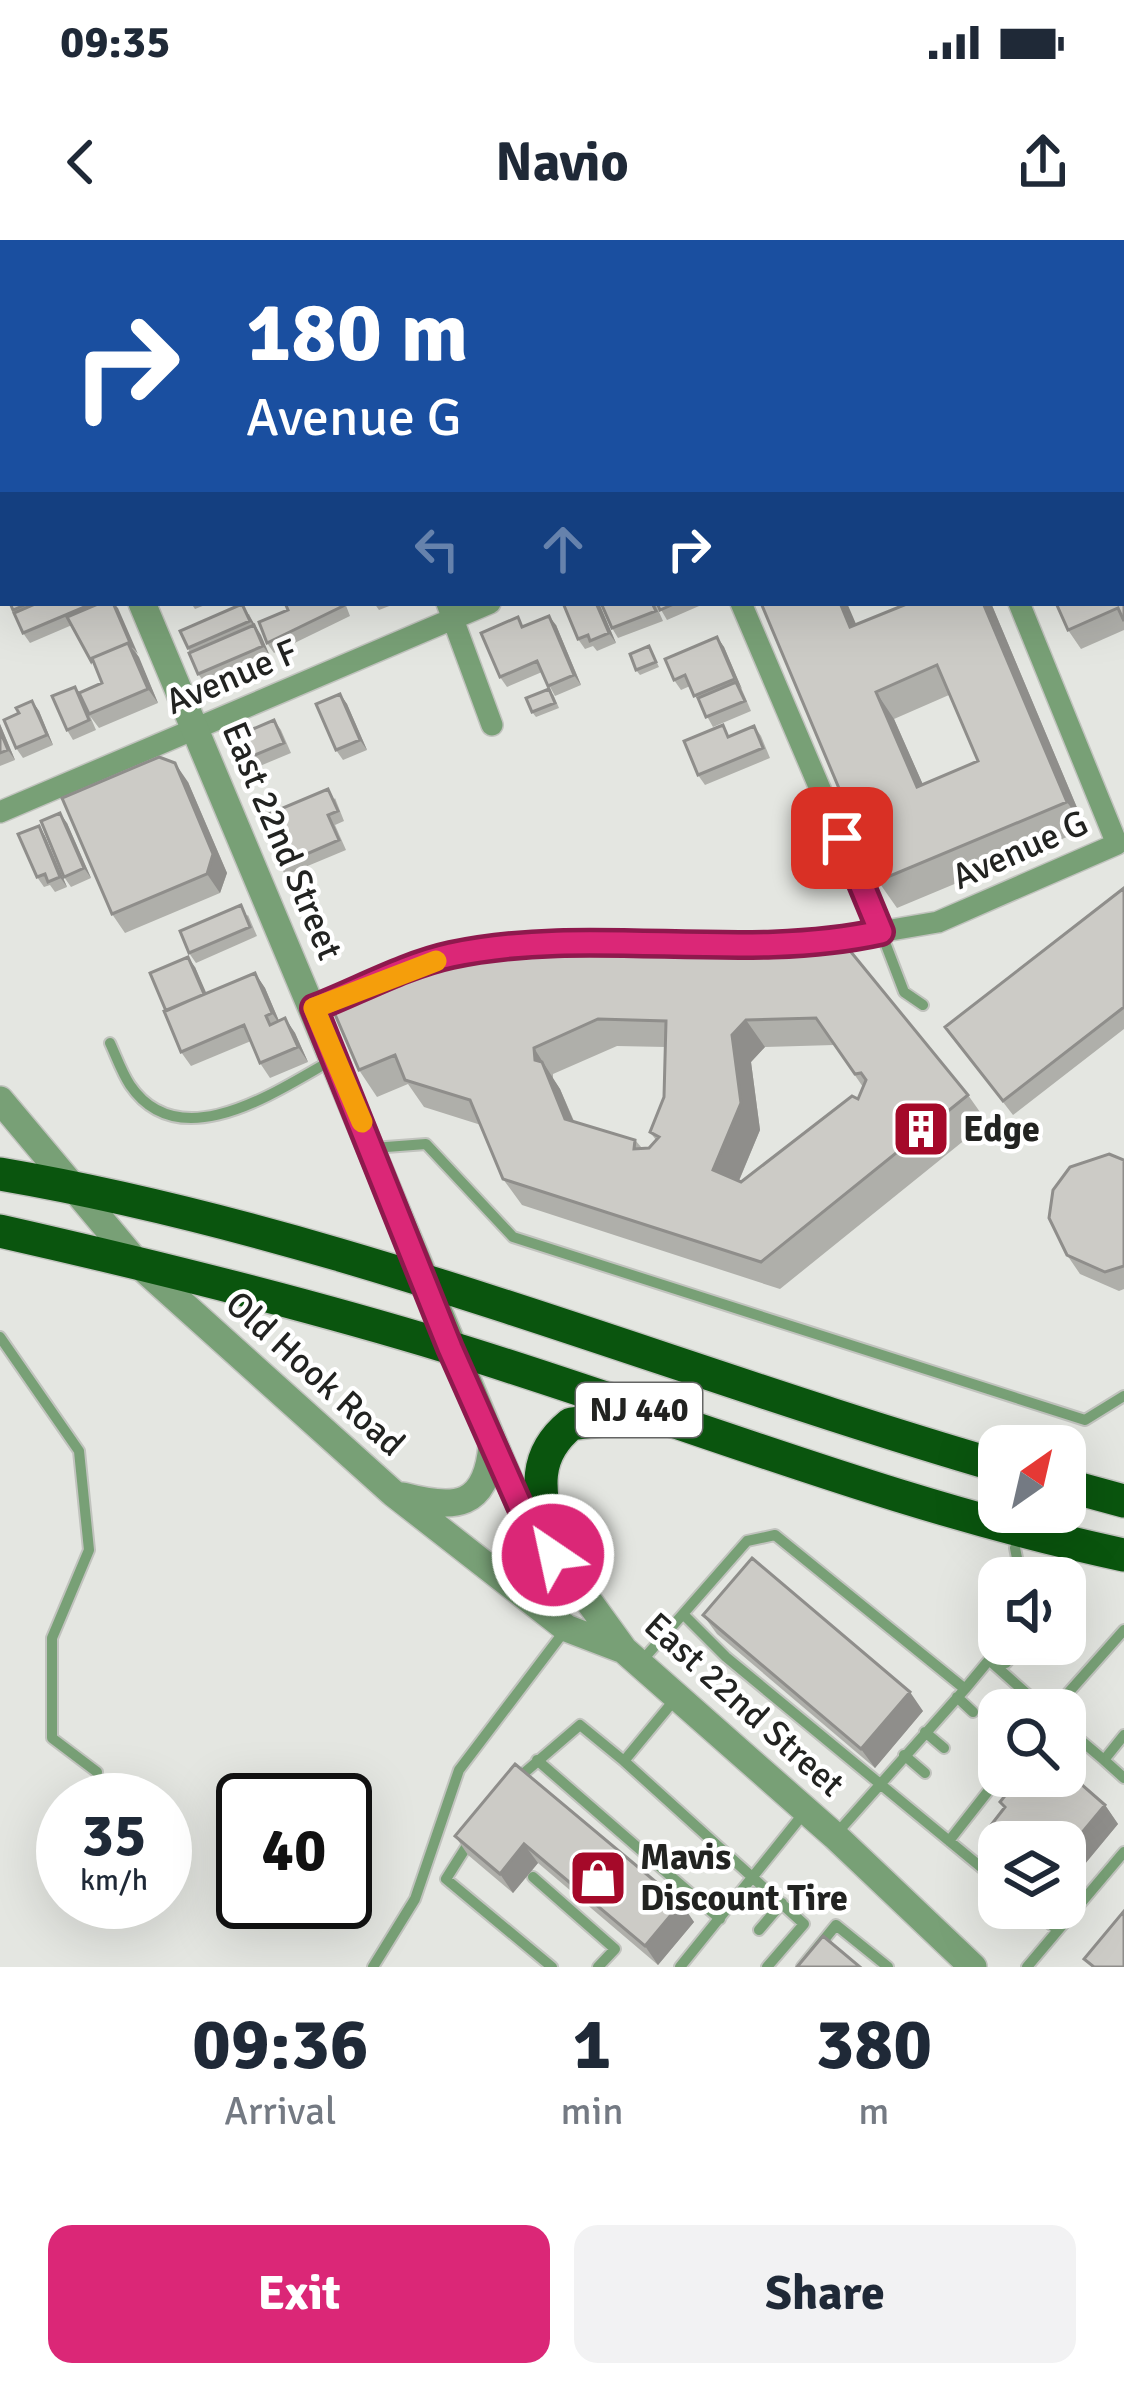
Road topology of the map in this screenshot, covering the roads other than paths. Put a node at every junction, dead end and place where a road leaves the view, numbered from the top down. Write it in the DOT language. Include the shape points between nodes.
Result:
graph roads {
  1 [pos="143,606"];
  2 [pos="743,606"];
  3 [pos="1020,606"];
  4 [pos="450,611"];
  5 [pos="492,725"];
  6 [pos="195,728"];
  7 [pos="0,812"];
  8 [pos="881,932"];
  9 [pos="790,944"];
  10 [pos="748,946"];
  11 [pos="923,1005"];
  12 [pos="314,1008"];
  13 [pos="110,1043"];
  14 [pos="335,1058"];
  15 [pos="0,1100"];
  16 [pos="373,1148"];
  17 [pos="0,1174"];
  18 [pos="83,1194"];
  19 [pos="0,1231"];
  20 [pos="136,1262"];
  21 [pos="426,1279"];
  22 [pos="0,1337"];
  23 [pos="450,1348"];
  24 [pos="1124,1396"];
  25 [pos="650,1414"];
  26 [pos="492,1441"];
  27 [pos="978,1459"];
  28 [pos="826,1474"];
  29 [pos="1086,1491"];
  30 [pos="393,1493"];
  31 [pos="1124,1501"];
  32 [pos="553,1555"];
  33 [pos="1124,1555"];
  34 [pos="1005,1557"];
  35 [pos="1124,1566"];
  36 [pos="1086,1567"];
  37 [pos="682,1614"];
  38 [pos="566,1628"];
  39 [pos="1124,1630"];
  40 [pos="632,1657"];
  41 [pos="985,1665"];
  42 [pos="995,1665"];
  43 [pos="1024,1689"];
  44 [pos="1069,1689"];
  45 [pos="961,1693"];
  46 [pos="678,1696"];
  47 [pos="973,1712"];
  48 [pos="925,1732"];
  49 [pos="1124,1735"];
  50 [pos="1086,1745"];
  51 [pos="944,1748"];
  52 [pos="904,1755"];
  53 [pos="537,1760"];
  54 [pos="1104,1760"];
  55 [pos="625,1761"];
  56 [pos="97,1772"];
  57 [pos="925,1773"];
  58 [pos="1124,1778"];
  59 [pos="879,1784"];
  60 [pos="509,1787"];
  61 [pos="980,1797"];
  62 [pos="960,1803"];
  63 [pos="807,1810"];
  64 [pos="971,1812"];
  65 [pos="483,1820"];
  66 [pos="835,1836"];
  67 [pos="949,1840"];
  68 [pos="1124,1852"];
  69 [pos="978,1864"];
  70 [pos="753,1875"];
  71 [pos="533,1877"];
  72 [pos="782,1903"];
  73 [pos="720,1919"];
  74 [pos="759,1930"];
  75 [pos="1058,1930"];
  76 [pos="373,1967"];
  77 [pos="552,1967"];
  78 [pos="598,1967"];
  79 [pos="680,1967"];
  80 [pos="767,1967"];
  81 [pos="802,1967"];
  82 [pos="888,1967"];
  83 [pos="973,1967"];
  84 [pos="1027,1967"];
  1 -- 6 [label="street, East 22nd Street"];
  2 -- 8 [label="street"];
  3 -- 8 [label="street, Avenue G" via="1118,844 938,922"];
  4 -- 5 [label="street"];
  4 -- 6 [label="street, Avenue F"];
  6 -- 7 [label="street, Avenue F"];
  6 -- 12 [label="street, East 22nd Street"];
  8 -- 9 [label="street, Avenue G"];
  8 -- 11 [label="lane" via="904,992"];
  10 -- 12 [label="street" via="538,947 450,956"];
  12 -- 14 [label="street, East 22nd Street"];
  13 -- 14 [label="lane" via="132,1089 171,1116 233,1114"];
  14 -- 16 [label="street, East 22nd Street"];
  15 -- 18 [label="street, Old Hook Road"];
  16 -- 21 [label="street, East 22nd Street"];
  16 -- 24 [label="lane" via="426,1144 512,1237 1085,1420"];
  17 -- 18 [label="highway, NJ 440"];
  18 -- 20 [label="street, Old Hook Road"];
  18 -- 21 [label="highway, NJ 440"];
  19 -- 20 [label="highway, NJ 440"];
  20 -- 23 [label="highway, NJ 440"];
  20 -- 30 [label="street, Old Hook Road"];
  21 -- 23 [label="street, East 22nd Street"];
  21 -- 27 [label="highway, NJ 440"];
  22 -- 56 [label="lane" via="79,1451 89,1550 52,1638 52,1738"];
  23 -- 25 [label="highway, NJ 440"];
  23 -- 26 [label="street, East 22nd Street"];
  25 -- 28 [label="highway, NJ 440"];
  25 -- 32 [label="highway" via="571,1424 552,1442 538,1498"];
  26 -- 30 [label="street" via="489,1477 475,1495 436,1505"];
  26 -- 32 [label="street, East 22nd Street"];
  28 -- 33 [label="highway, NJ 440" via="1020,1533"];
  28 -- 34 [label="highway"];
  29 -- 31 [label="highway"];
  30 -- 38 [label="street, Old Hook Road"];
  32 -- 40 [label="street, East 22nd Street"];
  35 -- 36 [label="highway"];
  37 -- 40 [label="lane"];
  37 -- 45 [label="lane" via="747,1541 776,1535"];
  37 -- 59 [label="lane"];
  38 -- 40 [label="street, Old Hook Road"];
  38 -- 76 [label="lane" via="459,1770 415,1899"];
  39 -- 44 [label="lane"];
  40 -- 46 [label="street, East 22nd Street"];
  41 -- 45 [label="lane"];
  42 -- 43 [label="lane"];
  45 -- 47 [label="lane"];
  45 -- 48 [label="lane"];
  46 -- 55 [label="lane"];
  46 -- 63 [label="street, East 22nd Street"];
  48 -- 51 [label="lane"];
  48 -- 52 [label="lane"];
  49 -- 54 [label="lane"];
  50 -- 54 [label="lane"];
  52 -- 57 [label="lane"];
  52 -- 59 [label="lane"];
  53 -- 55 [label="lane" via="580,1725"];
  53 -- 60 [label="lane"];
  53 -- 73 [label="lane"];
  54 -- 58 [label="lane"];
  55 -- 70 [label="lane"];
  59 -- 66 [label="lane"];
  59 -- 67 [label="lane"];
  61 -- 64 [label="lane"];
  62 -- 64 [label="lane"];
  63 -- 66 [label="street, East 22nd Street"];
  63 -- 70 [label="lane"];
  64 -- 67 [label="lane"];
  65 -- 77 [label="lane" via="446,1880"];
  66 -- 83 [label="street, East 22nd Street"];
  67 -- 69 [label="lane"];
  68 -- 75 [label="lane"];
  70 -- 72 [label="lane"];
  70 -- 73 [label="lane"];
  71 -- 78 [label="lane" via="615,1949"];
  72 -- 74 [label="lane"];
  72 -- 80 [label="lane" via="804,1924"];
  73 -- 79 [label="lane"];
  75 -- 84 [label="lane"];
  81 -- 82 [label="lane" via="836,1925"];
}
